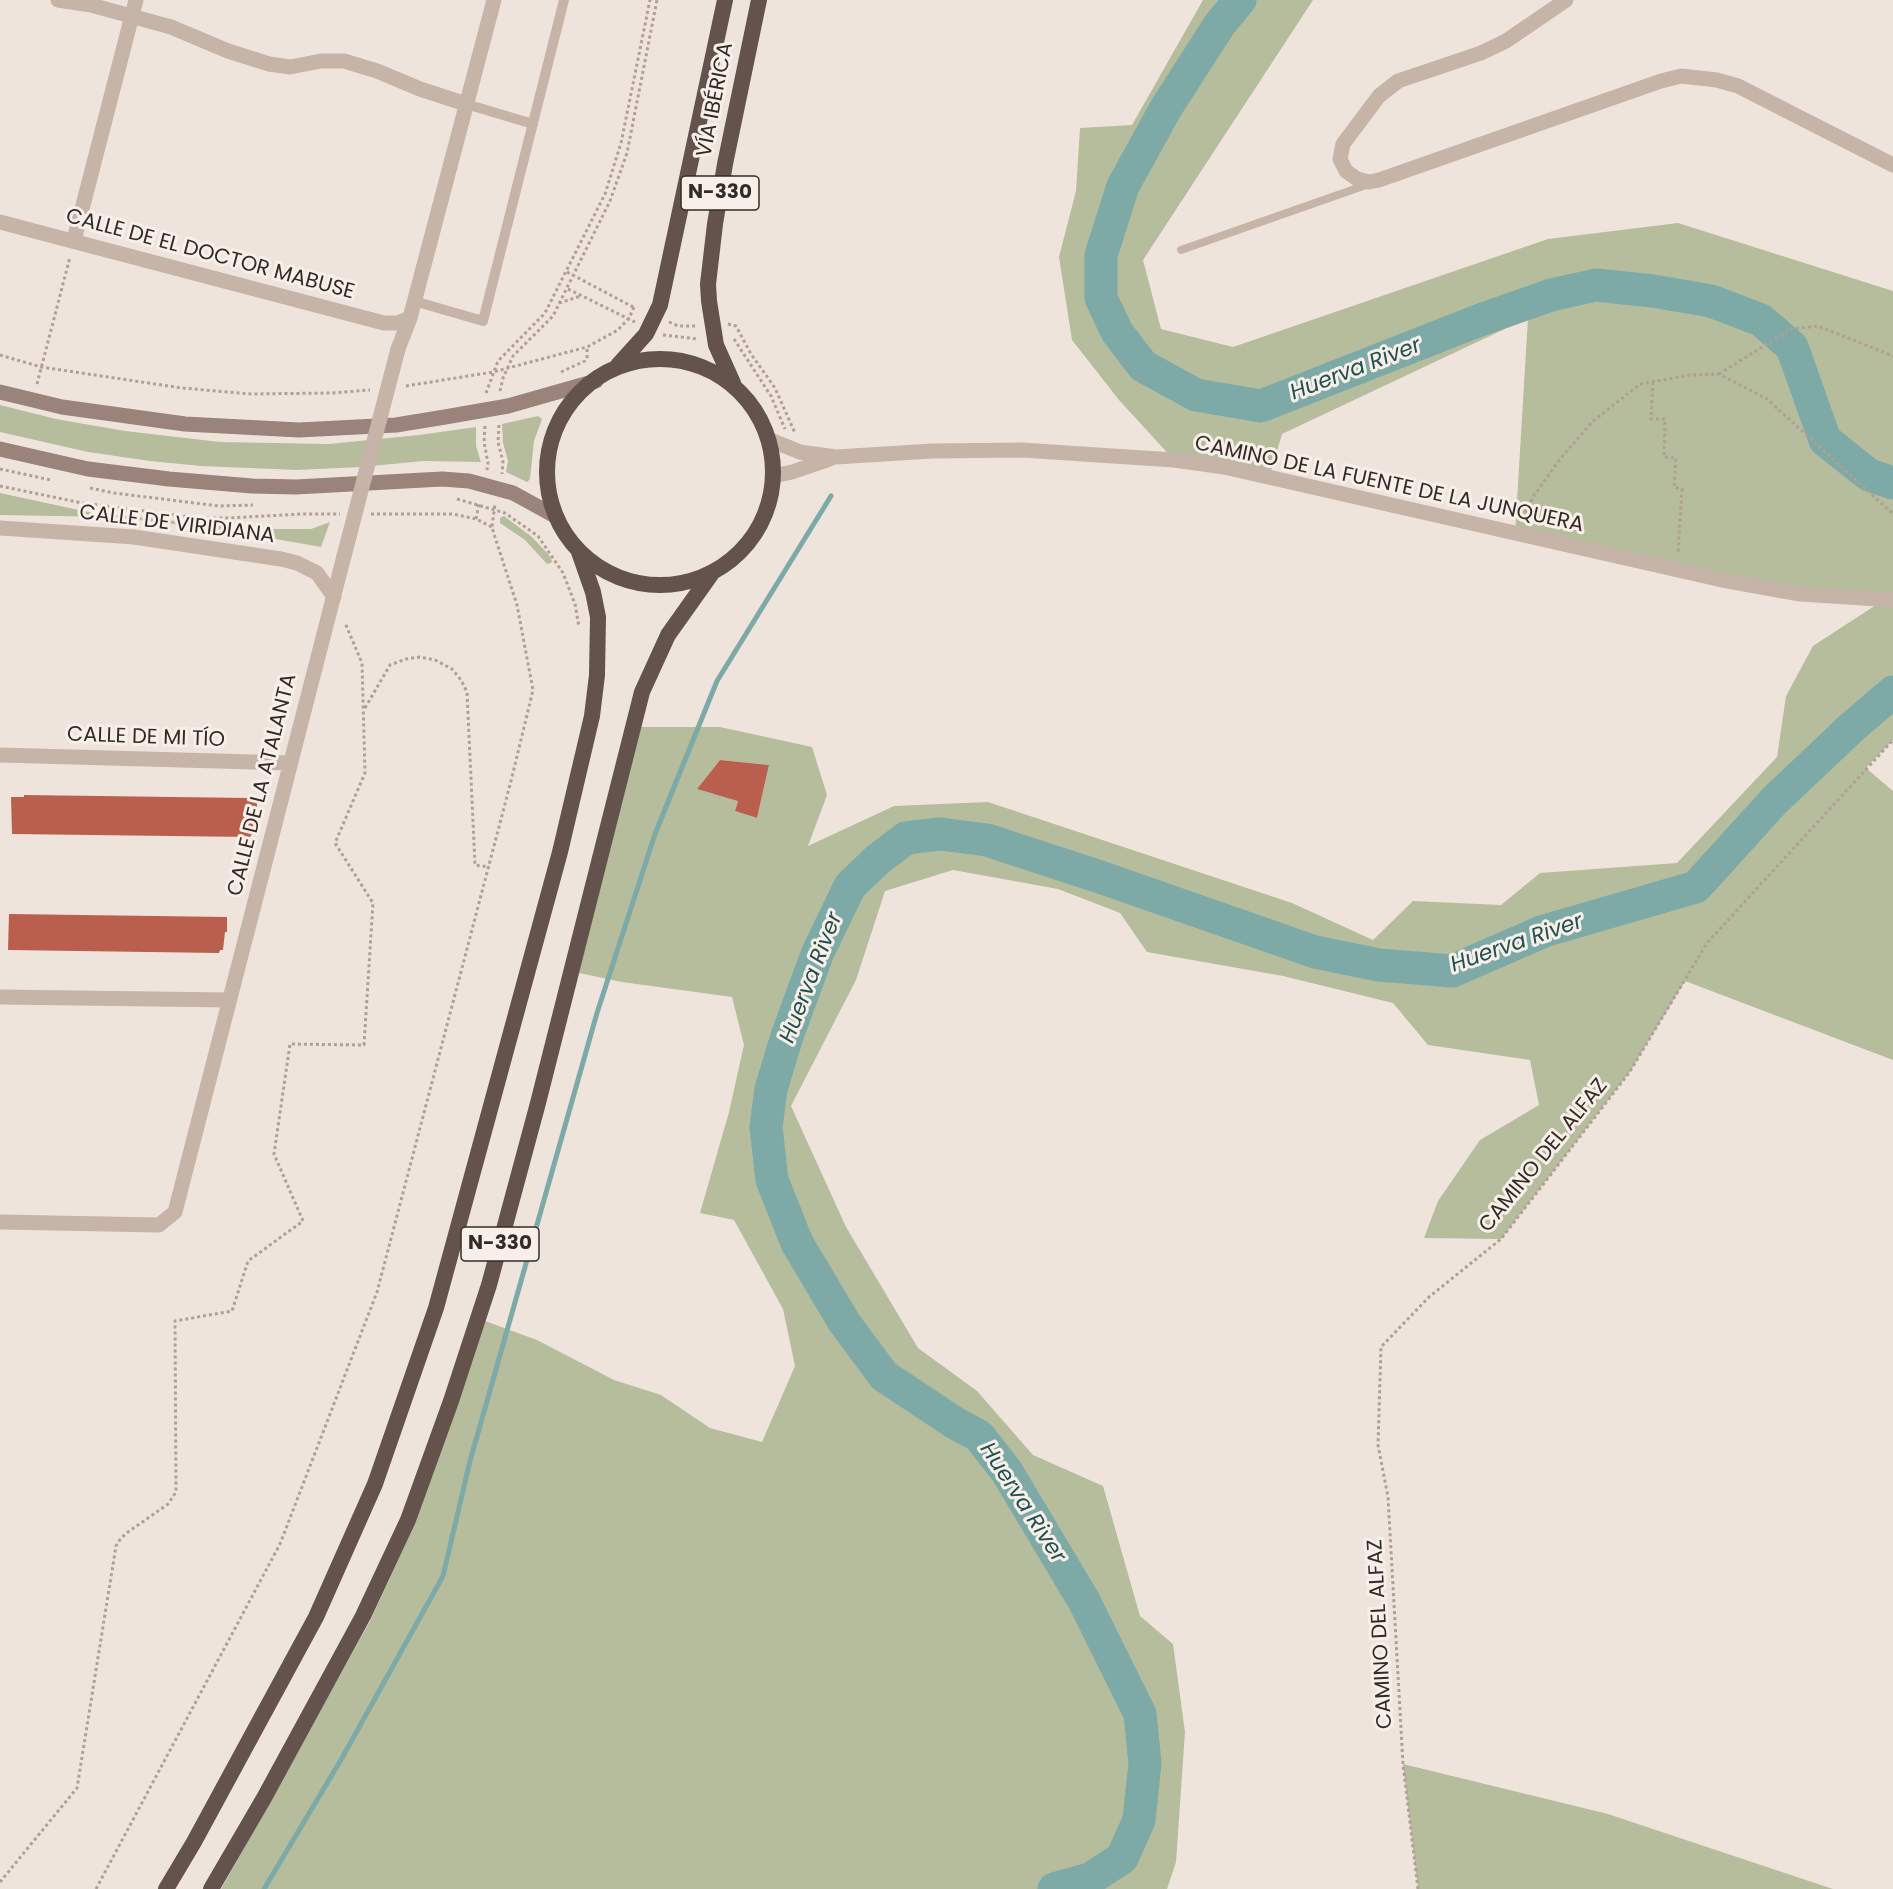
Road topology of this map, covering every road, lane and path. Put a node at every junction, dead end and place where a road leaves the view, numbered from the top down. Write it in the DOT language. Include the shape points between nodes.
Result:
graph roads {
  1 [pos="58,0"];
  2 [pos="136,0"];
  3 [pos="494,0"];
  4 [pos="564,0"];
  5 [pos="650,0"];
  6 [pos="657,0"];
  7 [pos="725,0"];
  8 [pos="759,0"];
  9 [pos="1566,0"];
  10 [pos="132,17"];
  11 [pos="466,104"];
  12 [pos="533,124"];
  13 [pos="1893,165"];
  14 [pos="1379,180"];
  15 [pos="0,222"];
  16 [pos="74,240"];
  17 [pos="1182,250"];
  18 [pos="567,272"];
  19 [pos="576,276"];
  20 [pos="583,295"];
  21 [pos="414,301"];
  22 [pos="559,303"];
  23 [pos="634,307"];
  24 [pos="410,318"];
  25 [pos="587,347"];
  26 [pos="0,355"];
  27 [pos="1893,356"];
  28 [pos="41,367"];
  29 [pos="615,368"];
  30 [pos="507,369"];
  31 [pos="493,372"];
  32 [pos="559,373"];
  33 [pos="1719,374"];
  34 [pos="596,381"];
  35 [pos="27,382"];
  36 [pos="1653,382"];
  37 [pos="734,384"];
  38 [pos="37,385"];
  39 [pos="45,387"];
  40 [pos="400,387"];
  41 [pos="511,387"];
  42 [pos="377,389"];
  43 [pos="500,389"];
  44 [pos="0,392"];
  45 [pos="486,392"];
  46 [pos="479,393"];
  47 [pos="493,409"];
  48 [pos="768,438"];
  49 [pos="0,449"];
  50 [pos="836,457"];
  51 [pos="503,471"];
  52 [pos="773,476"];
  53 [pos="483,484"];
  54 [pos="0,486"];
  55 [pos="345,514"];
  56 [pos="367,514"];
  57 [pos="1893,514"];
  58 [pos="555,516"];
  59 [pos="476,519"];
  60 [pos="492,526"];
  61 [pos="0,528"];
  62 [pos="1515,534"];
  63 [pos="579,552"];
  64 [pos="1677,570"];
  65 [pos="712,573"];
  66 [pos="334,597"];
  67 [pos="1893,600"];
  68 [pos="579,629"];
  69 [pos="364,710"];
  70 [pos="1893,740"];
  71 [pos="0,755"];
  72 [pos="290,763"];
  73 [pos="489,867"];
  74 [pos="0,997"];
  75 [pos="229,1000"];
  76 [pos="0,1222"];
  77 [pos="0,1882"];
  78 [pos="96,1889"];
  79 [pos="166,1889"];
  80 [pos="211,1889"];
  81 [pos="1418,1889"];
  1 -- 10 [label="street"];
  2 -- 10 [label="street"];
  3 -- 11 [label="street, CALLE DE LA ATALANTA"];
  4 -- 12 [label="street"];
  5 -- 18 [label="path" via="617,160"];
  6 -- 19 [label="path" via="624,161"];
  7 -- 29 [label="highway, VÍA IBÉRICA / N-330" via="660,305 646,334"];
  8 -- 37 [label="highway, VÍA IBÉRICA / N-330" via="724,174 708,284 716,345"];
  9 -- 14 [label="street" via="1506,41 1398,81 1379,96 1343,144 1340,159 1346,171 1357,179"];
  10 -- 11 [label="street" via="171,27 269,64 290,67 344,61"];
  10 -- 16 [label="street"];
  11 -- 12 [label="street"];
  11 -- 21 [label="street, CALLE DE LA ATALANTA"];
  12 -- 21 [label="street" via="483,321"];
  13 -- 14 [label="street" via="1738,86 1681,76"];
  14 -- 17 [label="lane"];
  15 -- 16 [label="street, CALLE DE EL DOCTOR MABUSE"];
  16 -- 24 [label="street, CALLE DE EL DOCTOR MABUSE" via="384,323"];
  16 -- 28 [label="path"];
  18 -- 19 [label="path"];
  18 -- 31 [label="path" via="545,313"];
  19 -- 22 [label="path"];
  20 -- 22 [label="path"];
  21 -- 24 [label="street, CALLE DE LA ATALANTA"];
  22 -- 30 [label="path" via="550,321 516,352"];
  23 -- 25 [label="path" via="618,330"];
  24 -- 66 [label="street, CALLE DE LA ATALANTA, bridge" via="398,349"];
  25 -- 30 [label="path"];
  25 -- 32 [label="path" via="585,361"];
  26 -- 28 [label="path"];
  27 -- 33 [label="path" via="1818,326 1791,329"];
  28 -- 38 [label="path"];
  28 -- 42 [label="path" via="171,387 251,394"];
  29 -- 34 [label="highway, N-330"];
  29 -- 37 [label="highway, N-330" via="660,358 683,360 705,366"];
  30 -- 31 [label="path"];
  30 -- 43 [label="path"];
  31 -- 40 [label="path"];
  31 -- 45 [label="path"];
  33 -- 36 [label="path"];
  33 -- 57 [label="path" via="1767,399"];
  34 -- 47 [label="main road"];
  34 -- 58 [label="highway, N-330" via="580,393 555,432 548,481"];
  35 -- 38 [label="path"];
  36 -- 62 [label="path" via="1640,384 1592,422 1533,496"];
  36 -- 64 [label="path" via="1651,420 1665,419 1664,458 1676,458 1674,488 1682,489"];
  37 -- 48 [label="highway, N-330"];
  38 -- 39 [label="path"];
  41 -- 43 [label="path"];
  43 -- 45 [label="path"];
  43 -- 47 [label="path"];
  44 -- 47 [label="main road" via="62,407 185,424 299,430 396,424"];
  45 -- 46 [label="path"];
  45 -- 47 [label="path"];
  47 -- 51 [label="path"];
  47 -- 53 [label="path" via="484,442 488,463"];
  48 -- 50 [label="street, CAMINO DE LA FUENTE DE LA JUNQUERA" via="800,452"];
  48 -- 52 [label="highway, N-330"];
  49 -- 53 [label="main road" via="88,469 252,486 442,479"];
  50 -- 52 [label="street, CAMINO DE LA FUENTE DE LA JUNQUERA"];
  50 -- 62 [label="street, CAMINO DE LA FUENTE DE LA JUNQUERA" via="1022,450 1174,460 1224,467"];
  52 -- 65 [label="highway, N-330" via="759,526 733,557"];
  53 -- 58 [label="main road" via="513,494"];
  53 -- 59 [label="path"];
  54 -- 55 [label="path" via="82,503 200,518"];
  56 -- 59 [label="path" via="422,512"];
  58 -- 63 [label="highway, N-330"];
  59 -- 60 [label="path"];
  60 -- 68 [label="path" via="494,509 527,527 547,547 570,588"];
  60 -- 73 [label="path" via="517,605 532,690"];
  61 -- 66 [label="street, CALLE DE VIRIDIANA" via="134,537 281,559 317,573"];
  62 -- 64 [label="street, CAMINO DE LA FUENTE DE LA JUNQUERA"];
  63 -- 65 [label="highway, N-330" via="621,578 647,584 674,584"];
  63 -- 79 [label="highway, N-330" via="598,617 592,716 561,852 436,1308 375,1484 316,1617"];
  64 -- 67 [label="street, CAMINO DE LA FUENTE DE LA JUNQUERA" via="1800,594"];
  65 -- 80 [label="highway, N-330" via="668,635 642,692 489,1285 408,1520 363,1616"];
  66 -- 69 [label="path" via="362,663"];
  66 -- 72 [label="street, CALLE DE LA ATALANTA"];
  69 -- 73 [label="path" via="390,665 406,659 435,660 452,669 461,680 467,692 475,865"];
  69 -- 77 [label="path" via="365,772 335,843 373,903 363,1045 290,1044 273,1154 303,1221 248,1261 232,1311 175,1321 177,1492 168,1504 121,1538 116,1546 77,1788"];
  70 -- 81 [label="path, CAMINO DEL ALFAZ" via="1707,943 1629,1073 1501,1239 1429,1297 1381,1347 1378,1445 1388,1497 1404,1764"];
  71 -- 72 [label="street, CALLE DE MI TÍO"];
  72 -- 75 [label="street, CALLE DE LA ATALANTA"];
  73 -- 78 [label="path" via="373,1303 280,1544"];
  74 -- 75 [label="street"];
  75 -- 76 [label="street, CALLE DE LA ATALANTA" via="179,1202 168,1220 159,1225"];
}
